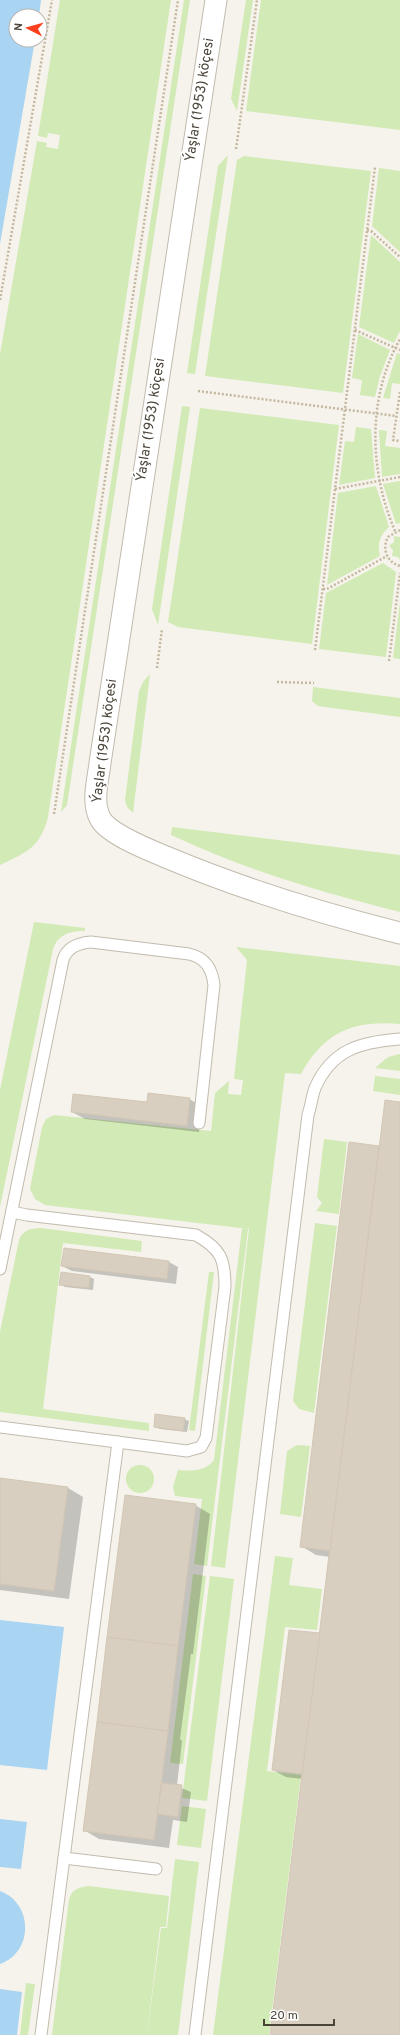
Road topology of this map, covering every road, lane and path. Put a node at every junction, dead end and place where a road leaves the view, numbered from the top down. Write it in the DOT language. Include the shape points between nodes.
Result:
graph roads {
  1 [pos="52,0"];
  2 [pos="178,0"];
  3 [pos="216,0"];
  4 [pos="257,0"];
  5 [pos="236,149"];
  6 [pos="375,167"];
  7 [pos="367,230"];
  8 [pos="400,257"];
  9 [pos="0,300"];
  10 [pos="355,330"];
  11 [pos="400,339"];
  12 [pos="395,348"];
  13 [pos="400,350"];
  14 [pos="198,391"];
  15 [pos="400,392"];
  16 [pos="345,410"];
  17 [pos="377,414"];
  18 [pos="396,416"];
  19 [pos="400,441"];
  20 [pos="400,477"];
  21 [pos="379,481"];
  22 [pos="335,489"];
  23 [pos="400,530"];
  24 [pos="395,531"];
  25 [pos="387,556"];
  26 [pos="400,566"];
  27 [pos="400,573"];
  28 [pos="323,589"];
  29 [pos="162,629"];
  30 [pos="315,650"];
  31 [pos="389,661"];
  32 [pos="156,668"];
  33 [pos="277,682"];
  34 [pos="314,683"];
  35 [pos="54,814"];
  36 [pos="400,933"];
  37 [pos="400,1039"];
  38 [pos="199,1123"];
  39 [pos="12,1212"];
  40 [pos="0,1269"];
  41 [pos="0,1427"];
  42 [pos="118,1442"];
  43 [pos="64,1858"];
  44 [pos="156,1869"];
  45 [pos="41,2035"];
  46 [pos="196,2035"];
  1 -- 9 [label="path"];
  2 -- 35 [label="path"];
  3 -- 36 [label="street, Ýaşlar (1953) köçesi" via="98,776 96,810 102,821 117,833 162,855 267,896"];
  4 -- 5 [label="path"];
  6 -- 7 [label="path"];
  7 -- 8 [label="path"];
  7 -- 10 [label="path"];
  10 -- 12 [label="path"];
  10 -- 16 [label="path"];
  11 -- 12 [label="path"];
  12 -- 13 [label="path"];
  12 -- 17 [label="path" via="384,378"];
  14 -- 16 [label="path"];
  15 -- 18 [label="path"];
  16 -- 17 [label="path"];
  16 -- 22 [label="path"];
  17 -- 18 [label="path"];
  17 -- 21 [label="path" via="375,450"];
  18 -- 19 [label="path" via="393,440"];
  20 -- 21 [label="path"];
  21 -- 22 [label="path"];
  21 -- 24 [label="path" via="384,504"];
  22 -- 28 [label="path"];
  23 -- 24 [label="path"];
  24 -- 25 [label="path" via="386,541"];
  25 -- 26 [label="path"];
  25 -- 28 [label="path"];
  27 -- 31 [label="path"];
  28 -- 30 [label="path"];
  29 -- 32 [label="path"];
  33 -- 34 [label="path"];
  37 -- 46 [label="lane" via="358,1045 341,1055 327,1069 315,1088 308,1115"];
  38 -- 39 [label="lane" via="214,985 207,964 189,954 91,942 75,945 63,960"];
  39 -- 40 [label="lane"];
  39 -- 42 [label="lane" via="196,1235 209,1242 220,1253 225,1273 225,1287 204,1443 195,1450 187,1451"];
  41 -- 42 [label="lane"];
  42 -- 43 [label="lane"];
  43 -- 44 [label="lane"];
  43 -- 45 [label="lane"];
}
